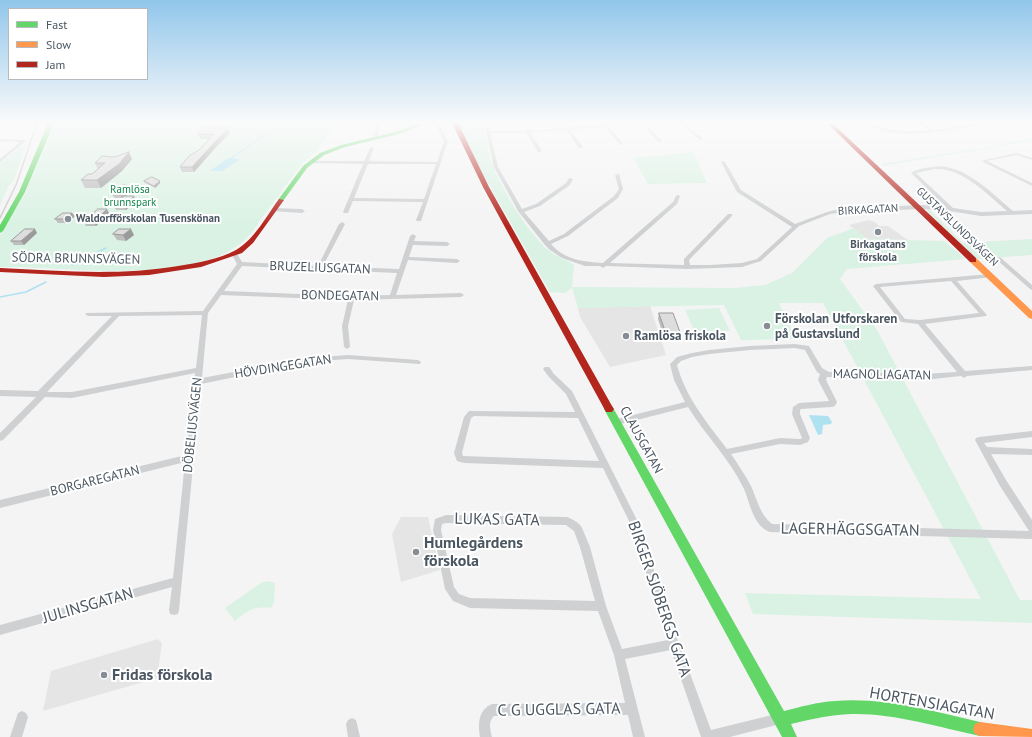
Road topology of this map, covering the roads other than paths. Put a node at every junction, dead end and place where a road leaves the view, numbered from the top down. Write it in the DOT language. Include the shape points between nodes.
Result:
graph roads {
  1 [pos="37,157"];
  2 [pos="317,157"];
  3 [pos="368,157"];
  4 [pos="441,157"];
  5 [pos="470,157"];
  6 [pos="494,157"];
  7 [pos="866,157"];
  8 [pos="998,157"];
  9 [pos="310,162"];
  10 [pos="366,162"];
  11 [pos="723,162"];
  12 [pos="439,163"];
  13 [pos="617,175"];
  14 [pos="571,180"];
  15 [pos="1032,185"];
  16 [pos="678,196"];
  17 [pos="351,199"];
  18 [pos="425,201"];
  19 [pos="919,207"];
  20 [pos="952,208"];
  21 [pos="274,210"];
  22 [pos="302,211"];
  23 [pos="521,211"];
  24 [pos="346,212"];
  25 [pos="1032,212"];
  26 [pos="1012,213"];
  27 [pos="730,215"];
  28 [pos="419,220"];
  29 [pos="342,224"];
  30 [pos="794,226"];
  31 [pos="0,231"];
  32 [pos="413,236"];
  33 [pos="411,243"];
  34 [pos="447,244"];
  35 [pos="547,244"];
  36 [pos="234,253"];
  37 [pos="405,258"];
  38 [pos="999,259"];
  39 [pos="457,261"];
  40 [pos="240,264"];
  41 [pos="603,266"];
  42 [pos="687,267"];
  43 [pos="320,268"];
  44 [pos="0,270"];
  45 [pos="401,271"];
  46 [pos="990,276"];
  47 [pos="952,279"];
  48 [pos="1032,288"];
  49 [pos="220,293"];
  50 [pos="461,295"];
  51 [pos="392,297"];
  52 [pos="351,298"];
  53 [pos="205,313"];
  54 [pos="88,314"];
  55 [pos="116,315"];
  56 [pos="1032,316"];
  57 [pos="920,322"];
  58 [pos="347,347"];
  59 [pos="418,362"];
  60 [pos="1032,368"];
  61 [pos="547,369"];
  62 [pos="198,370"];
  63 [pos="824,374"];
  64 [pos="964,375"];
  65 [pos="197,382"];
  66 [pos="0,392"];
  67 [pos="40,395"];
  68 [pos="690,404"];
  69 [pos="580,415"];
  70 [pos="617,422"];
  71 [pos="1032,434"];
  72 [pos="0,438"];
  73 [pos="984,450"];
  74 [pos="726,452"];
  75 [pos="1032,452"];
  76 [pos="189,458"];
  77 [pos="606,465"];
  78 [pos="0,504"];
  79 [pos="1032,528"];
  80 [pos="1032,535"];
  81 [pos="177,581"];
  82 [pos="600,606"];
  83 [pos="174,610"];
  84 [pos="0,630"];
  85 [pos="674,644"];
  86 [pos="619,655"];
  87 [pos="632,709"];
  88 [pos="22,717"];
  89 [pos="780,719"];
  90 [pos="352,724"];
  91 [pos="1032,736"];
  92 [pos="16,737"];
  93 [pos="354,737"];
  94 [pos="486,737"];
  95 [pos="639,737"];
  96 [pos="707,737"];
  97 [pos="790,737"];
  1 -- 31 [label="street" via="22,192"];
  2 -- 9 [label="street, SÖDRA BRUNNSVÄGEN"];
  3 -- 10 [label="street"];
  4 -- 12 [label="street"];
  5 -- 70 [label="street, CLAUSGATAN"];
  6 -- 23 [label="street, BIRKAGATAN" via="496,167"];
  7 -- 19 [label="street, GUSTAVSLUNDSVÄGEN"];
  8 -- 15 [label="street" via="983,160"];
  9 -- 10 [label="street"];
  9 -- 21 [label="street, SÖDRA BRUNNSVÄGEN"];
  10 -- 12 [label="street"];
  10 -- 17 [label="street"];
  11 -- 30 [label="street" via="739,191"];
  12 -- 18 [label="street"];
  13 -- 35 [label="street" via="621,190 616,197 566,235"];
  14 -- 23 [label="street" via="538,205"];
  16 -- 41 [label="street" via="675,202"];
  17 -- 18 [label="street"];
  17 -- 24 [label="street"];
  18 -- 28 [label="street"];
  19 -- 20 [label="street, BIRKAGATAN"];
  19 -- 30 [label="street, BIRKAGATAN" via="836,211"];
  19 -- 46 [label="street, GUSTAVSLUNDSVÄGEN"];
  20 -- 26 [label="street, BIRKAGATAN" via="981,214"];
  20 -- 26 [label="street" via="913,172 950,169 976,184"];
  21 -- 22 [label="street"];
  21 -- 36 [label="street, SÖDRA BRUNNSVÄGEN" via="251,242"];
  23 -- 35 [label="street, BIRKAGATAN"];
  25 -- 26 [label="street, BIRKAGATAN"];
  27 -- 42 [label="street" via="686,260"];
  29 -- 43 [label="street"];
  30 -- 42 [label="street, BIRKAGATAN" via="766,254 754,262 733,267"];
  32 -- 33 [label="street"];
  33 -- 34 [label="street"];
  33 -- 37 [label="street"];
  35 -- 41 [label="street, BIRKAGATAN" via="572,260"];
  36 -- 40 [label="street"];
  36 -- 44 [label="street, SÖDRA BRUNNSVÄGEN" via="200,264 138,274"];
  37 -- 39 [label="street"];
  37 -- 45 [label="street"];
  38 -- 48 [label="street"];
  40 -- 43 [label="street, BRUZELIUSGATAN"];
  40 -- 49 [label="street, DÖBELIUSVÄGEN"];
  41 -- 42 [label="street, BIRKAGATAN"];
  43 -- 45 [label="street, BRUZELIUSGATAN"];
  45 -- 51 [label="street"];
  46 -- 47 [label="street"];
  46 -- 56 [label="street, GUSTAVSLUNDSVÄGEN"];
  47 -- 57 [label="street" via="984,315"];
  47 -- 57 [label="street" via="877,286 903,321"];
  49 -- 52 [label="street, BONDEGATAN"];
  49 -- 53 [label="street, DÖBELIUSVÄGEN"];
  50 -- 51 [label="street, BONDEGATAN"];
  51 -- 52 [label="street, BONDEGATAN"];
  52 -- 58 [label="street" via="345,326"];
  53 -- 55 [label="street"];
  53 -- 62 [label="street, DÖBELIUSVÄGEN"];
  54 -- 55 [label="street"];
  55 -- 67 [label="street"];
  57 -- 64 [label="street"];
  59 -- 65 [label="street, HÖVDINGEGATAN" via="348,357 308,360"];
  60 -- 64 [label="street, MAGNOLIAGATAN"];
  61 -- 69 [label="street, BIRGER SJÖBERGS GATA" via="564,385"];
  62 -- 65 [label="street, DÖBELIUSVÄGEN"];
  62 -- 67 [label="street" via="72,395"];
  63 -- 64 [label="street, MAGNOLIAGATAN" via="897,378"];
  63 -- 68 [label="street, MAGNOLIAGATAN" via="808,350 800,346 745,348 682,357 675,360 673,366"];
  63 -- 74 [label="street" via="822,380 832,404 799,406 796,409 805,440 780,441"];
  65 -- 76 [label="street, DÖBELIUSVÄGEN"];
  66 -- 67 [label="street"];
  67 -- 72 [label="street"];
  68 -- 70 [label="street"];
  68 -- 74 [label="street, LAGERHÄGGSGATAN"];
  69 -- 77 [label="street, BIRGER SJÖBERGS GATA"];
  69 -- 77 [label="street" via="472,413 468,417 458,453 460,459"];
  70 -- 89 [label="street, CLAUSGATAN"];
  71 -- 73 [label="street" via="980,439"];
  73 -- 75 [label="street"];
  73 -- 79 [label="street"];
  74 -- 80 [label="street, LAGERHÄGGSGATAN" via="745,484 760,518 770,528"];
  76 -- 78 [label="street, BORGAREGATAN"];
  76 -- 81 [label="street, DÖBELIUSVÄGEN"];
  77 -- 85 [label="street, BIRGER SJÖBERGS GATA" via="633,520"];
  81 -- 83 [label="street, DÖBELIUSVÄGEN"];
  81 -- 84 [label="street, JULINSGATAN"];
  82 -- 82 [label="street, LUKAS GATA" via="578,528 567,521 446,519 438,522 437,530 450,589 456,598 470,603"];
  82 -- 86 [label="street, LUKAS GATA"];
  85 -- 86 [label="street"];
  85 -- 96 [label="street, BIRGER SJÖBERGS GATA"];
  86 -- 87 [label="street, C G UGGLAS GATA"];
  87 -- 94 [label="street, C G UGGLAS GATA" via="492,710 486,715 484,723"];
  87 -- 95 [label="street, C G UGGLAS GATA"];
  88 -- 92 [label="street"];
  89 -- 91 [label="street, HORTENSIAGATAN" via="834,708 865,707 899,711 983,730"];
  89 -- 96 [label="street"];
  89 -- 97 [label="street, CLAUSGATAN"];
  90 -- 93 [label="street"];
}
